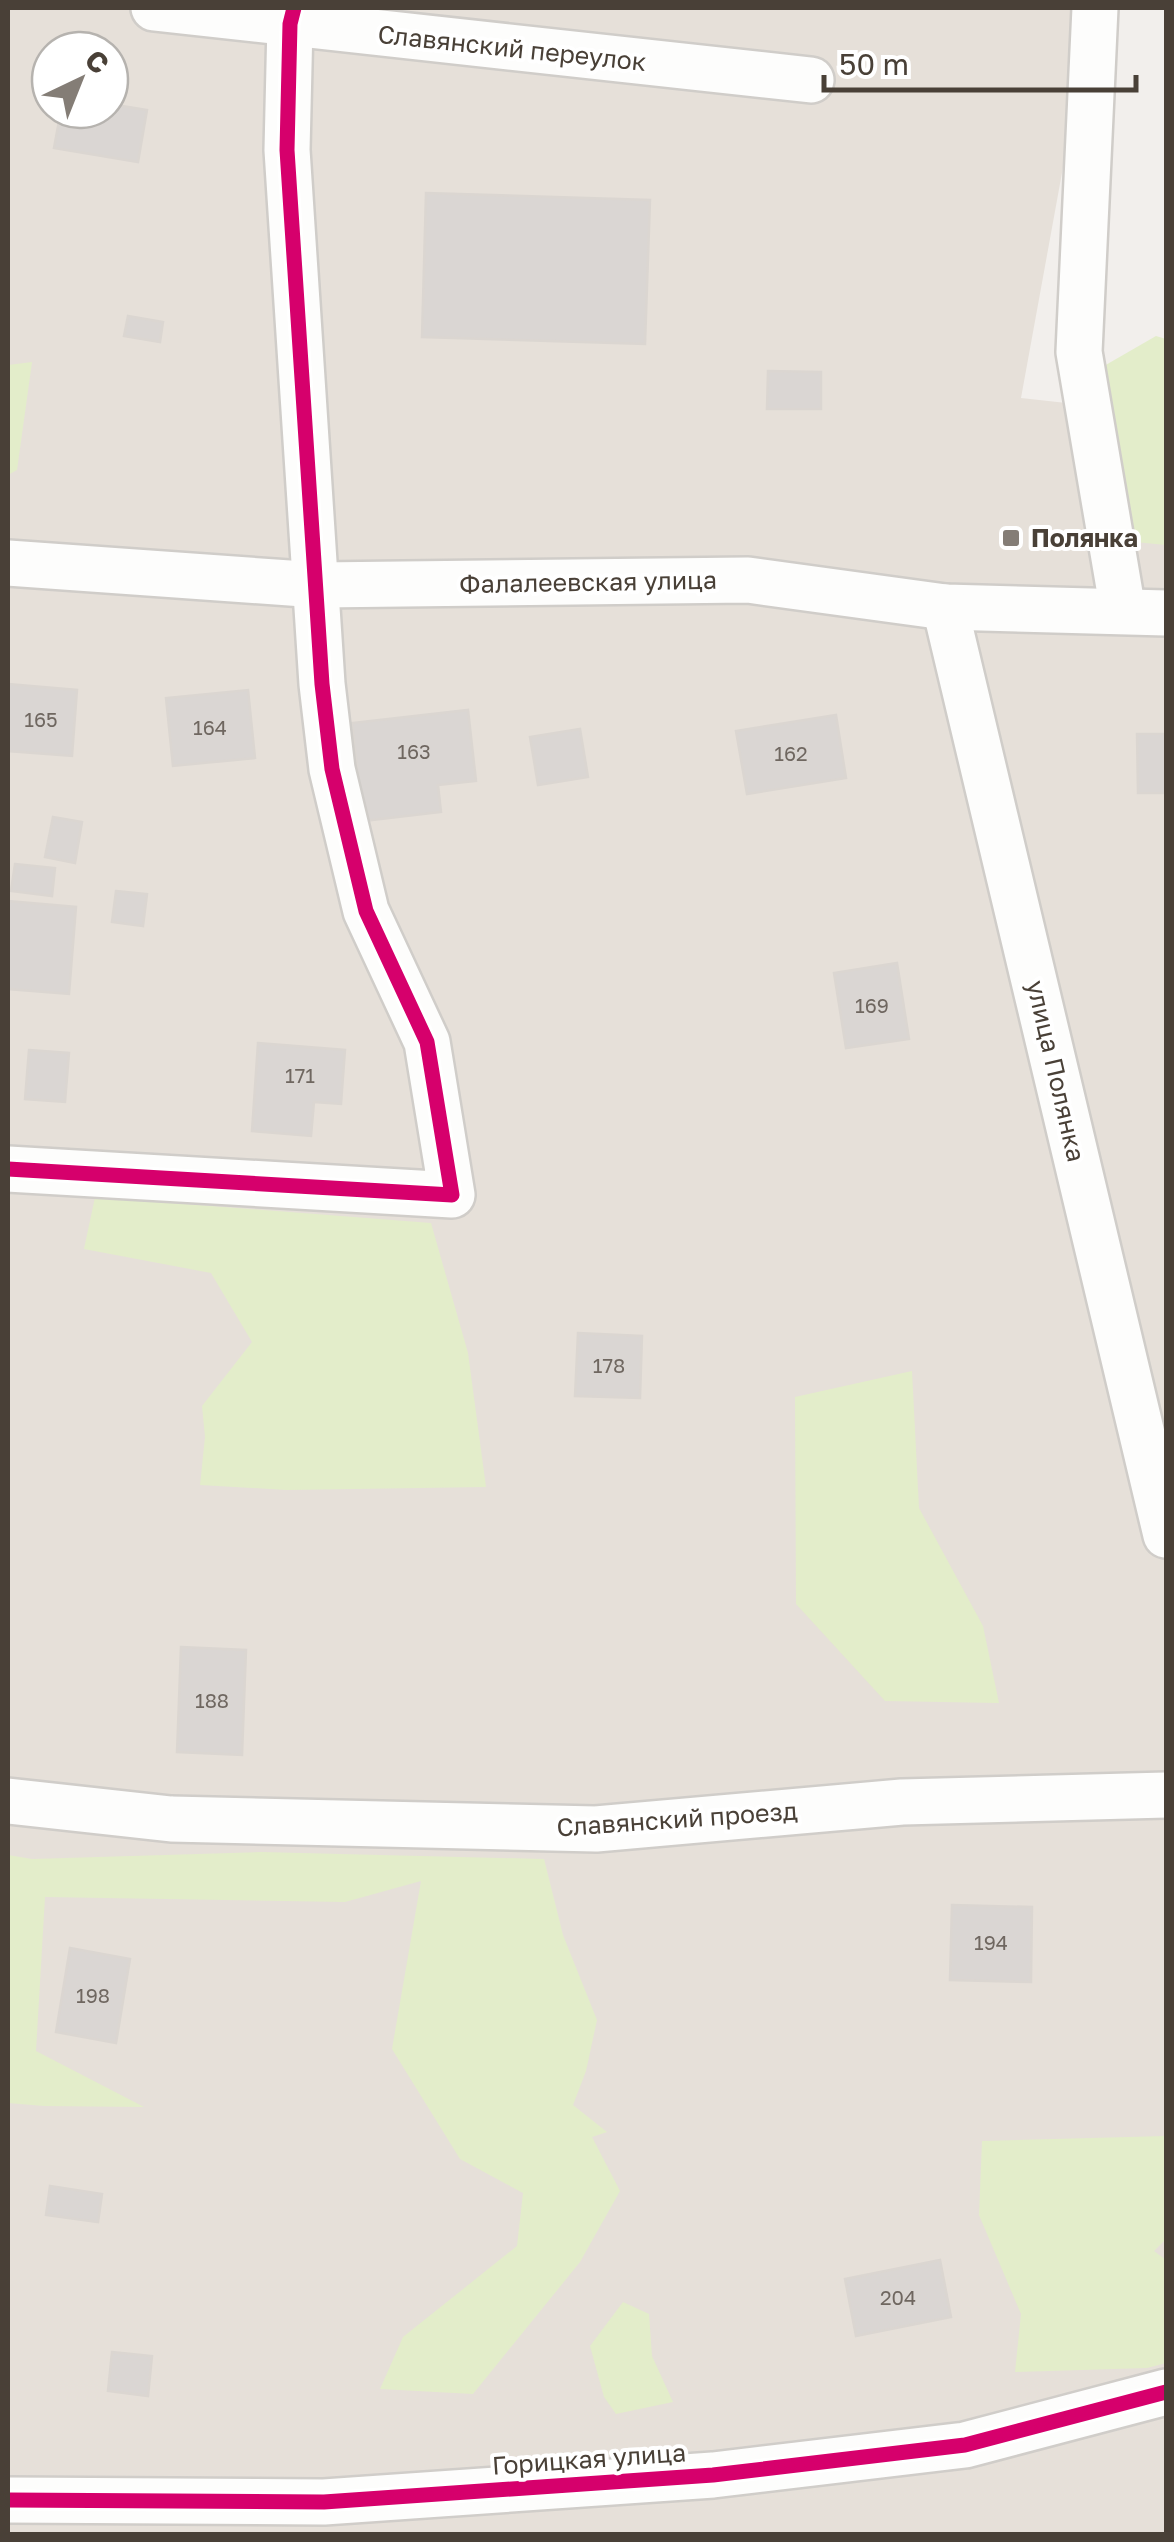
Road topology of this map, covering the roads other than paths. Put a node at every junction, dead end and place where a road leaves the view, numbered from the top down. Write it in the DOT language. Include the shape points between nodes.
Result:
graph roads {
  1 [pos="154,8"];
  2 [pos="1095,8"];
  3 [pos="292,16"];
  4 [pos="812,80"];
  5 [pos="8,563"];
  6 [pos="318,585"];
  7 [pos="945,607"];
  8 [pos="1145,612"];
  9 [pos="8,1170"];
  10 [pos="1166,1536"];
  11 [pos="1166,1795"];
  12 [pos="8,1801"];
  13 [pos="1166,2392"];
  14 [pos="8,2500"];
  1 -- 3 [label="street, Славянский переулок"];
  2 -- 8 [label="street" via="1079,352"];
  3 -- 4 [label="street, Славянский переулок"];
  3 -- 6 [label="street" via="288,150"];
  5 -- 6 [label="street, Фалалеевская улица"];
  6 -- 7 [label="street, Фалалеевская улица" via="748,580"];
  6 -- 9 [label="street" via="332,769 366,911 427,1042 452,1196"];
  7 -- 8 [label="street, Фалалеевская улица"];
  7 -- 10 [label="street, улица Полянка"];
  11 -- 12 [label="street, Славянский проезд" via="902,1802 596,1829 171,1819"];
  13 -- 14 [label="street, Горицкая улица" via="964,2445 713,2474 324,2502"];
}
